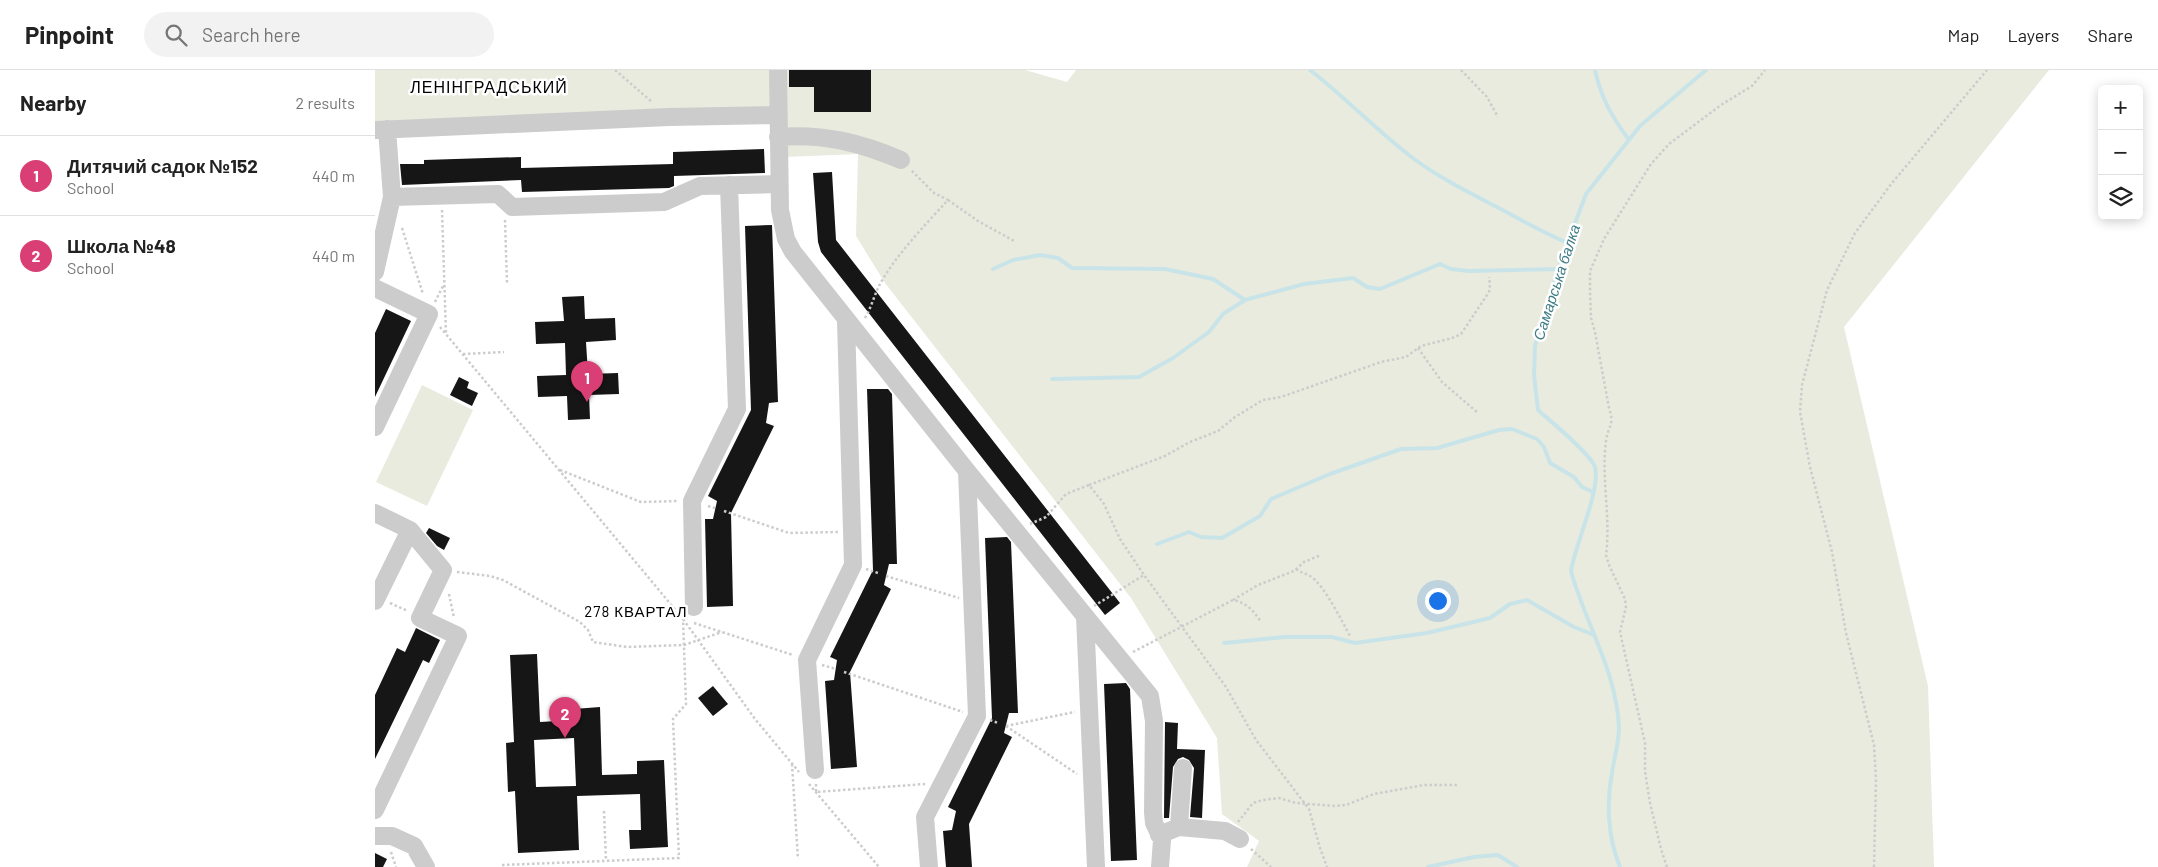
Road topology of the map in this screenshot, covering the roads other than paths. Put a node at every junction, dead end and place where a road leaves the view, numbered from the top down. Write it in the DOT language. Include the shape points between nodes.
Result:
graph roads {
  1 [pos="778,70"];
  2 [pos="778,115"];
  3 [pos="381,129"];
  4 [pos="778,137"];
  5 [pos="901,160"];
  6 [pos="779,184"];
  7 [pos="729,185"];
  8 [pos="392,197"];
  9 [pos="375,272"];
  10 [pos="375,288"];
  11 [pos="849,324"];
  12 [pos="375,427"];
  13 [pos="967,471"];
  14 [pos="375,513"];
  15 [pos="409,530"];
  16 [pos="376,598"];
  17 [pos="689,613"];
  18 [pos="1084,614"];
  19 [pos="1183,768"];
  20 [pos="815,770"];
  21 [pos="375,810"];
  22 [pos="1179,827"];
  23 [pos="1159,835"];
  24 [pos="375,836"];
  25 [pos="1234,836"];
  26 [pos="426,867"];
  27 [pos="929,867"];
  28 [pos="1096,867"];
  29 [pos="1160,867"];
  1 -- 2 [label="lane"];
  2 -- 3 [label="lane"];
  2 -- 4 [label="lane"];
  3 -- 8 [label="lane"];
  4 -- 5 [label="lane" via="801,135 842,139"];
  4 -- 6 [label="lane"];
  6 -- 7 [label="lane"];
  6 -- 11 [label="lane" via="786,239"];
  7 -- 8 [label="lane" via="700,186 664,202 511,207 498,194"];
  7 -- 17 [label="lane" via="737,408 692,500"];
  8 -- 9 [label="lane"];
  10 -- 12 [label="lane" via="429,314"];
  11 -- 13 [label="lane"];
  11 -- 20 [label="lane" via="853,565 807,660"];
  13 -- 18 [label="lane"];
  13 -- 27 [label="lane" via="977,716 925,817"];
  14 -- 15 [label="lane"];
  15 -- 16 [label="lane"];
  15 -- 21 [label="lane" via="443,570 420,618 459,636"];
  18 -- 23 [label="lane" via="1147,690 1152,703 1153,812"];
  18 -- 28 [label="lane"];
  19 -- 22 [label="lane"];
  22 -- 23 [label="lane"];
  22 -- 25 [label="lane" via="1225,831"];
  23 -- 29 [label="lane" via="1162,840"];
  24 -- 26 [label="lane" via="392,836 414,846"];
}
